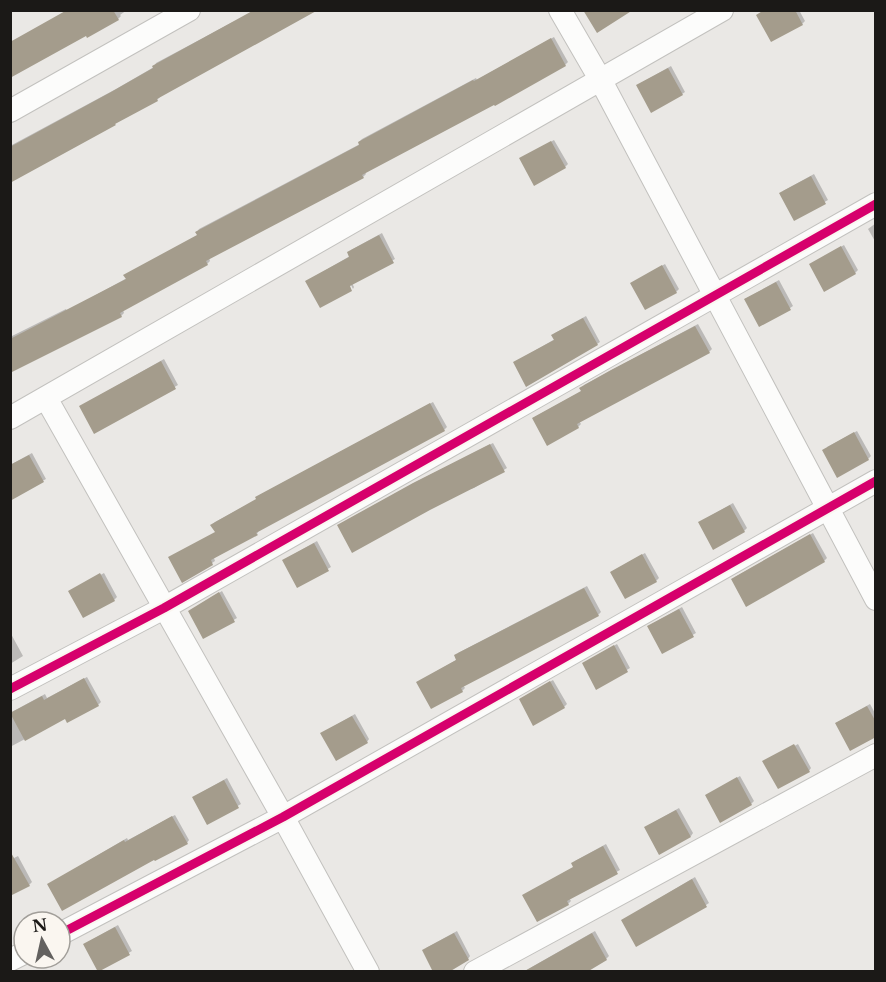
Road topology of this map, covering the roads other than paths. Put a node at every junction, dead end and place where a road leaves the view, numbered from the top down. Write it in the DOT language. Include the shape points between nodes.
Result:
graph roads {
  1 [pos="189,10"];
  2 [pos="560,10"];
  3 [pos="722,10"];
  4 [pos="600,79"];
  5 [pos="10,111"];
  6 [pos="876,204"];
  7 [pos="714,297"];
  8 [pos="46,398"];
  9 [pos="10,418"];
  10 [pos="876,480"];
  11 [pos="827,509"];
  12 [pos="876,599"];
  13 [pos="164,608"];
  14 [pos="10,689"];
  15 [pos="876,755"];
  16 [pos="284,817"];
  17 [pos="72,928"];
  18 [pos="368,972"];
  19 [pos="475,972"];
  1 -- 5 [label="street"];
  2 -- 4 [label="street"];
  3 -- 4 [label="street"];
  4 -- 7 [label="street"];
  4 -- 8 [label="street"];
  6 -- 7 [label="street"];
  7 -- 11 [label="street"];
  7 -- 13 [label="street"];
  8 -- 9 [label="street"];
  8 -- 13 [label="street"];
  10 -- 11 [label="street"];
  11 -- 12 [label="street"];
  11 -- 16 [label="street"];
  13 -- 14 [label="street"];
  13 -- 16 [label="street"];
  15 -- 19 [label="street"];
  16 -- 17 [label="street"];
  16 -- 18 [label="street"];
}
